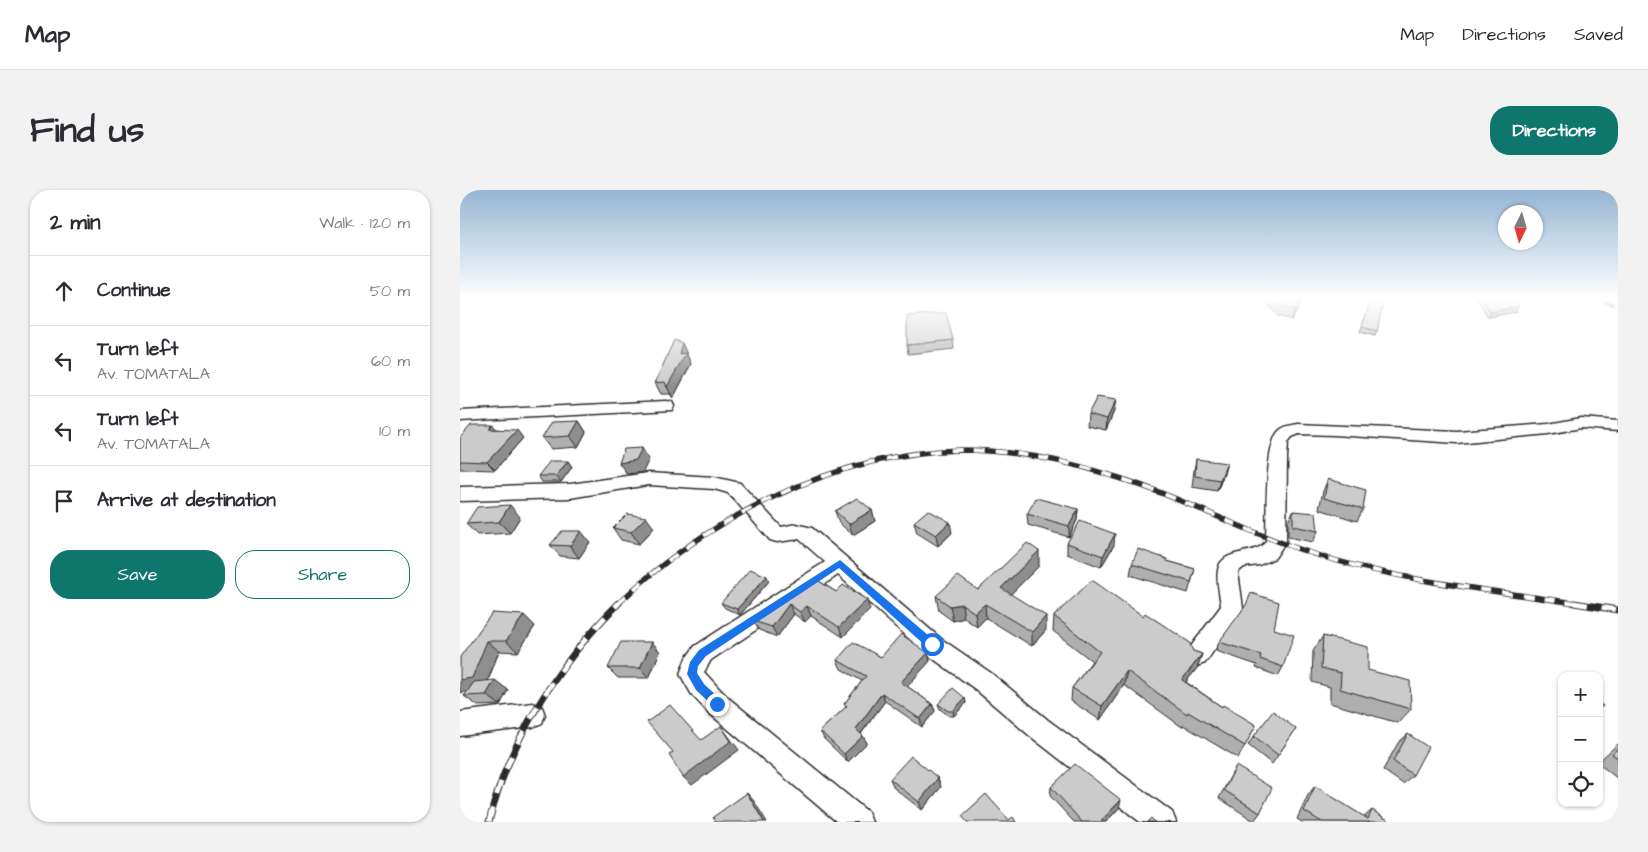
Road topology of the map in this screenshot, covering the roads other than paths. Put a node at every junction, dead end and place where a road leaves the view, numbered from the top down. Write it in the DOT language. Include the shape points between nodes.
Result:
graph roads {
  1 [pos="666,406"];
  2 [pos="460,416"];
  3 [pos="1618,426"];
  4 [pos="460,494"];
  5 [pos="840,563"];
  6 [pos="1197,656"];
  7 [pos="533,715"];
  8 [pos="460,724"];
  9 [pos="858,822"];
  10 [pos="1162,822"];
  1 -- 2 [label="street"];
  3 -- 6 [label="street" via="1581,423 1540,430 1457,436 1334,430 1286,433 1280,441 1278,458 1276,541 1272,550 1260,558 1236,562 1228,570 1232,608"];
  4 -- 5 [label="street" via="570,490 648,479 725,485 747,499 774,533 805,533"];
  5 -- 9 [label="street" via="703,653 692,674 717,704"];
  5 -- 10 [label="street" via="932,644"];
  7 -- 8 [label="street"];
}
